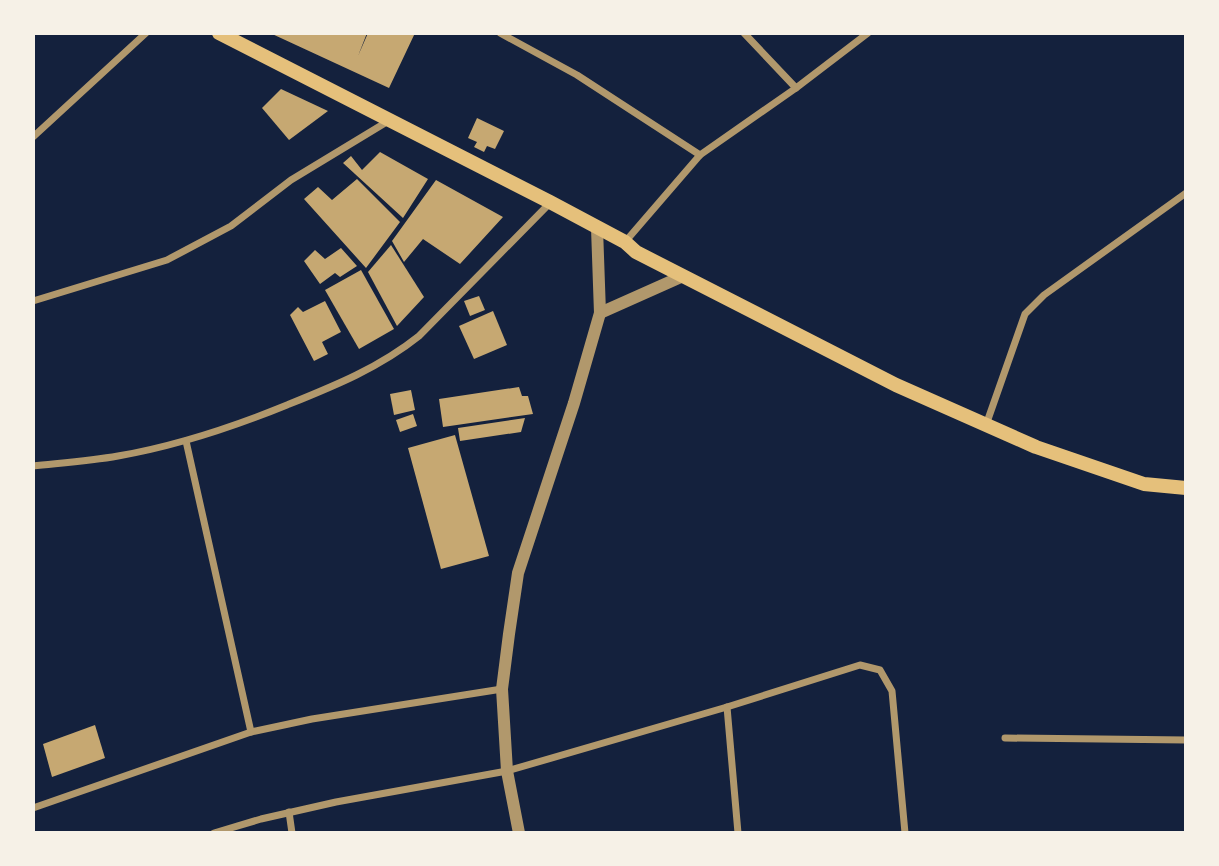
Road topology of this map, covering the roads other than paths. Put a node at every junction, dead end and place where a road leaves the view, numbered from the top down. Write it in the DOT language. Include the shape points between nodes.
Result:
graph roads {
  1 [pos="146,33"];
  2 [pos="219,33"];
  3 [pos="500,33"];
  4 [pos="744,33"];
  5 [pos="869,33"];
  6 [pos="796,88"];
  7 [pos="391,120"];
  8 [pos="33,137"];
  9 [pos="700,155"];
  10 [pos="1186,193"];
  11 [pos="550,202"];
  12 [pos="597,228"];
  13 [pos="625,242"];
  14 [pos="683,276"];
  15 [pos="33,301"];
  16 [pos="600,313"];
  17 [pos="986,425"];
  18 [pos="186,441"];
  19 [pos="33,466"];
  20 [pos="1186,488"];
  21 [pos="502,689"];
  22 [pos="727,707"];
  23 [pos="251,732"];
  24 [pos="1005,738"];
  25 [pos="1186,740"];
  26 [pos="507,771"];
  27 [pos="33,808"];
  28 [pos="289,812"];
  29 [pos="214,833"];
  30 [pos="292,833"];
  31 [pos="520,833"];
  32 [pos="738,833"];
  33 [pos="905,833"];
  1 -- 8 [label="street"];
  2 -- 7 [label="main road"];
  3 -- 9 [label="street" via="577,75"];
  4 -- 6 [label="street"];
  5 -- 6 [label="street"];
  6 -- 9 [label="street"];
  7 -- 11 [label="main road"];
  7 -- 15 [label="street" via="291,180 231,226 167,260"];
  9 -- 13 [label="street"];
  10 -- 17 [label="street" via="1044,295 1025,314"];
  11 -- 12 [label="main road"];
  11 -- 18 [label="street" via="396,354 313,395"];
  12 -- 13 [label="main road"];
  12 -- 16 [label="street"];
  13 -- 14 [label="main road"];
  14 -- 16 [label="street"];
  14 -- 17 [label="main road" via="896,385"];
  16 -- 21 [label="street" via="518,573"];
  17 -- 20 [label="main road" via="1144,484"];
  18 -- 19 [label="street" via="118,456"];
  18 -- 23 [label="street"];
  21 -- 23 [label="street"];
  21 -- 26 [label="street"];
  22 -- 26 [label="street"];
  22 -- 32 [label="street"];
  22 -- 33 [label="street" via="860,665 880,670 892,691"];
  23 -- 27 [label="street"];
  24 -- 25 [label="street"];
  26 -- 28 [label="street"];
  26 -- 31 [label="street"];
  28 -- 29 [label="street"];
  28 -- 30 [label="street"];
}
